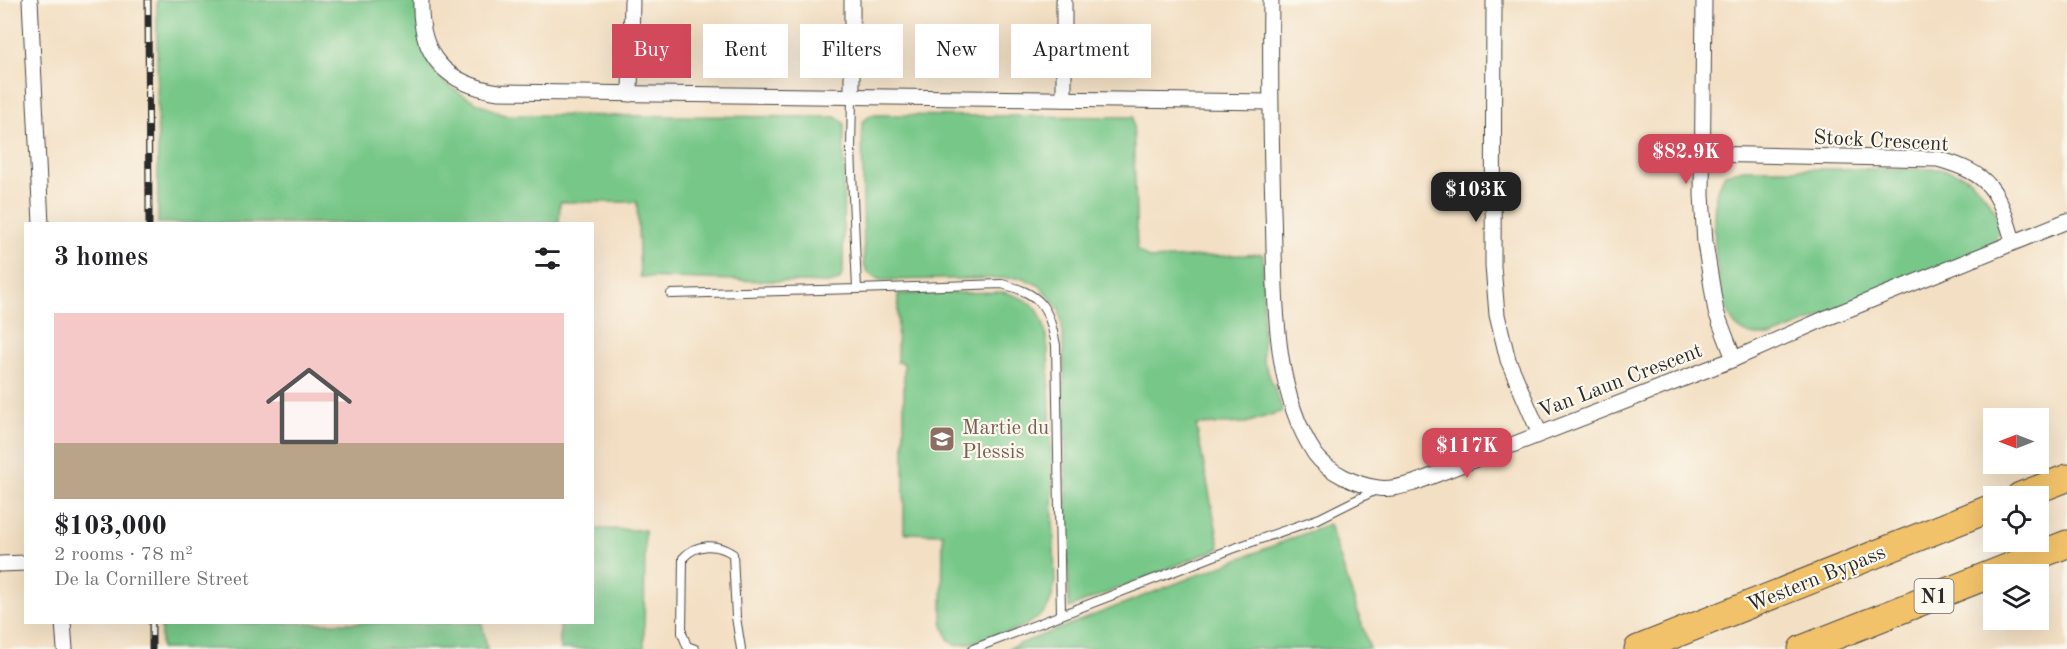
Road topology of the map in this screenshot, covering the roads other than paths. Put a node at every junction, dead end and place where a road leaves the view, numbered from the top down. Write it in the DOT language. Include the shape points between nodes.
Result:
graph roads {
  1 [pos="30,0"];
  2 [pos="421,0"];
  3 [pos="632,0"];
  4 [pos="852,0"];
  5 [pos="1064,0"];
  6 [pos="1270,0"];
  7 [pos="1494,0"];
  8 [pos="1704,0"];
  9 [pos="630,94"];
  10 [pos="852,97"];
  11 [pos="1064,99"];
  12 [pos="1270,102"];
  13 [pos="1703,154"];
  14 [pos="2067,221"];
  15 [pos="41,222"];
  16 [pos="2013,241"];
  17 [pos="857,290"];
  18 [pos="671,294"];
  19 [pos="1734,359"];
  20 [pos="1539,432"];
  21 [pos="2067,478"];
  22 [pos="2046,486"];
  23 [pos="1379,488"];
  24 [pos="1983,511"];
  25 [pos="2067,544"];
  26 [pos="24,563"];
  27 [pos="0,564"];
  28 [pos="1061,614"];
  29 [pos="63,624"];
  30 [pos="65,649"];
  31 [pos="695,649"];
  32 [pos="741,649"];
  33 [pos="973,649"];
  34 [pos="1638,649"];
  35 [pos="1802,649"];
  1 -- 15 [label="street"];
  2 -- 9 [label="street" via="420,22 436,62 475,88 500,92"];
  3 -- 9 [label="street"];
  4 -- 10 [label="street"];
  5 -- 11 [label="street"];
  6 -- 12 [label="street, Van Laun Crescent"];
  7 -- 20 [label="street" via="1493,266 1497,315 1509,360"];
  8 -- 13 [label="street"];
  9 -- 10 [label="street"];
  10 -- 11 [label="street"];
  10 -- 17 [label="lane"];
  11 -- 12 [label="street"];
  12 -- 23 [label="street, Van Laun Crescent" via="1276,320 1288,390 1300,426 1316,456 1341,476"];
  13 -- 16 [label="street, Stock Crescent" via="1938,159 1968,168 1987,182 2002,204"];
  13 -- 19 [label="street" via="1709,279 1716,312"];
  14 -- 16 [label="street, Van Laun Crescent"];
  16 -- 19 [label="street, Van Laun Crescent"];
  17 -- 18 [label="lane"];
  17 -- 28 [label="lane" via="1002,284 1025,290 1040,300 1050,316 1056,345"];
  19 -- 20 [label="street, Van Laun Crescent"];
  20 -- 23 [label="street, Van Laun Crescent" via="1414,483"];
  21 -- 22 [label="highway"];
  23 -- 28 [label="lane" via="1320,518"];
  24 -- 34 [label="highway, Western Bypass"];
  25 -- 35 [label="highway, N1"];
  26 -- 27 [label="street"];
  28 -- 33 [label="lane"];
  29 -- 30 [label="street"];
  31 -- 32 [label="lane" via="687,646 682,633 683,558 691,549 705,546 724,548 733,554"];
}
